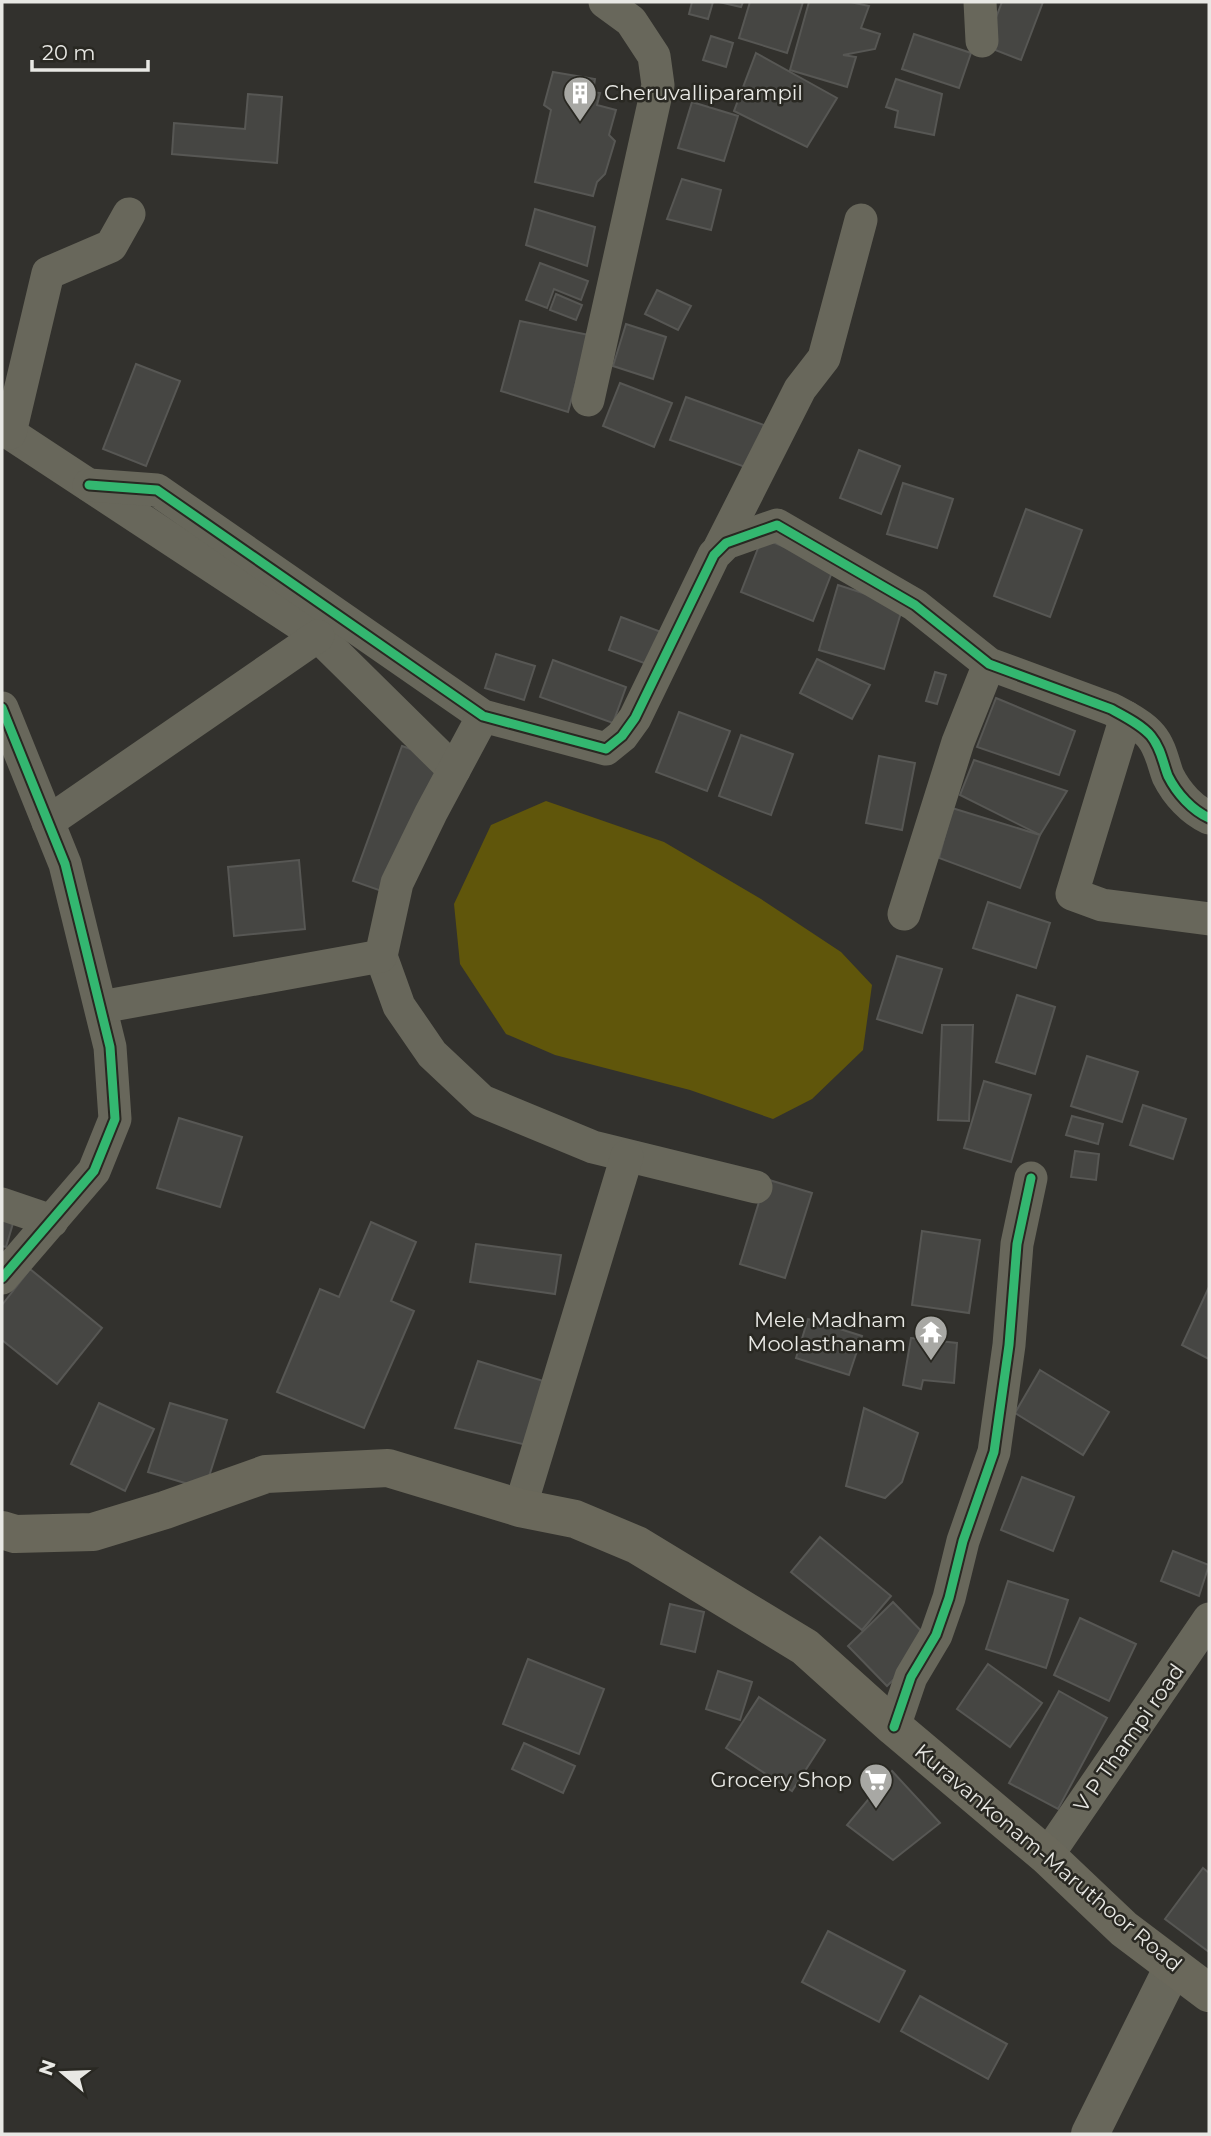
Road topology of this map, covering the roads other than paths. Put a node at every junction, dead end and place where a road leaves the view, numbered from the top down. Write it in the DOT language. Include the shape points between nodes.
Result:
graph roads {
  1 [pos="605,2"];
  2 [pos="980,2"];
  3 [pos="982,41"];
  4 [pos="129,214"];
  5 [pos="861,220"];
  6 [pos="588,400"];
  7 [pos="6,430"];
  8 [pos="89,485"];
  9 [pos="720,547"];
  10 [pos="318,636"];
  11 [pos="989,664"];
  12 [pos="2,708"];
  13 [pos="483,716"];
  14 [pos="1126,717"];
  15 [pos="454,770"];
  16 [pos="1209,818"];
  17 [pos="48,822"];
  18 [pos="904,914"];
  19 [pos="1209,919"];
  20 [pos="382,956"];
  21 [pos="101,1007"];
  22 [pos="627,1156"];
  23 [pos="1031,1178"];
  24 [pos="756,1187"];
  25 [pos="2,1204"];
  26 [pos="52,1221"];
  27 [pos="2,1278"];
  28 [pos="520,1508"];
  29 [pos="2,1530"];
  30 [pos="1207,1628"];
  31 [pos="894,1727"];
  32 [pos="1047,1856"];
  33 [pos="1173,1966"];
  34 [pos="1209,1993"];
  35 [pos="1090,2134"];
  1 -- 6 [label="street" via="631,21 654,56 658,85"];
  2 -- 3 [label="street"];
  4 -- 7 [label="street" via="111,246 48,273"];
  5 -- 9 [label="street" via="824,358 800,389"];
  7 -- 8 [label="street"];
  8 -- 10 [label="street"];
  8 -- 13 [label="street" via="157,490"];
  9 -- 11 [label="street" via="777,525 915,605"];
  9 -- 13 [label="street" via="635,718 606,749"];
  10 -- 15 [label="street"];
  10 -- 17 [label="street"];
  11 -- 14 [label="street"];
  11 -- 18 [label="street" via="958,742"];
  12 -- 17 [label="street"];
  13 -- 15 [label="street"];
  14 -- 16 [label="street" via="1150,734 1177,790 1196,812"];
  14 -- 19 [label="street" via="1072,894 1102,905"];
  15 -- 20 [label="street" via="397,883"];
  17 -- 21 [label="street" via="65,863"];
  20 -- 21 [label="street"];
  20 -- 22 [label="street" via="399,1006 432,1054 482,1101 593,1147"];
  21 -- 26 [label="street" via="110,1047 115,1119 94,1171"];
  22 -- 24 [label="street"];
  22 -- 28 [label="street"];
  23 -- 31 [label="street" via="1017,1244 994,1452 936,1635 911,1676"];
  25 -- 26 [label="street"];
  26 -- 27 [label="street"];
  28 -- 29 [label="main road, Kuravankonam-Maruthoor Road" via="388,1468 266,1474 93,1532 15,1534"];
  28 -- 31 [label="main road, Kuravankonam-Maruthoor Road" via="575,1519 638,1545 805,1647"];
  30 -- 32 [label="street, V P Thampi road"];
  31 -- 32 [label="main road, Kuravankonam-Maruthoor Road"];
  32 -- 33 [label="main road, Kuravankonam-Maruthoor Road" via="1124,1929"];
  33 -- 34 [label="main road, Kuravankonam-Maruthoor Road"];
  33 -- 35 [label="street"];
}
